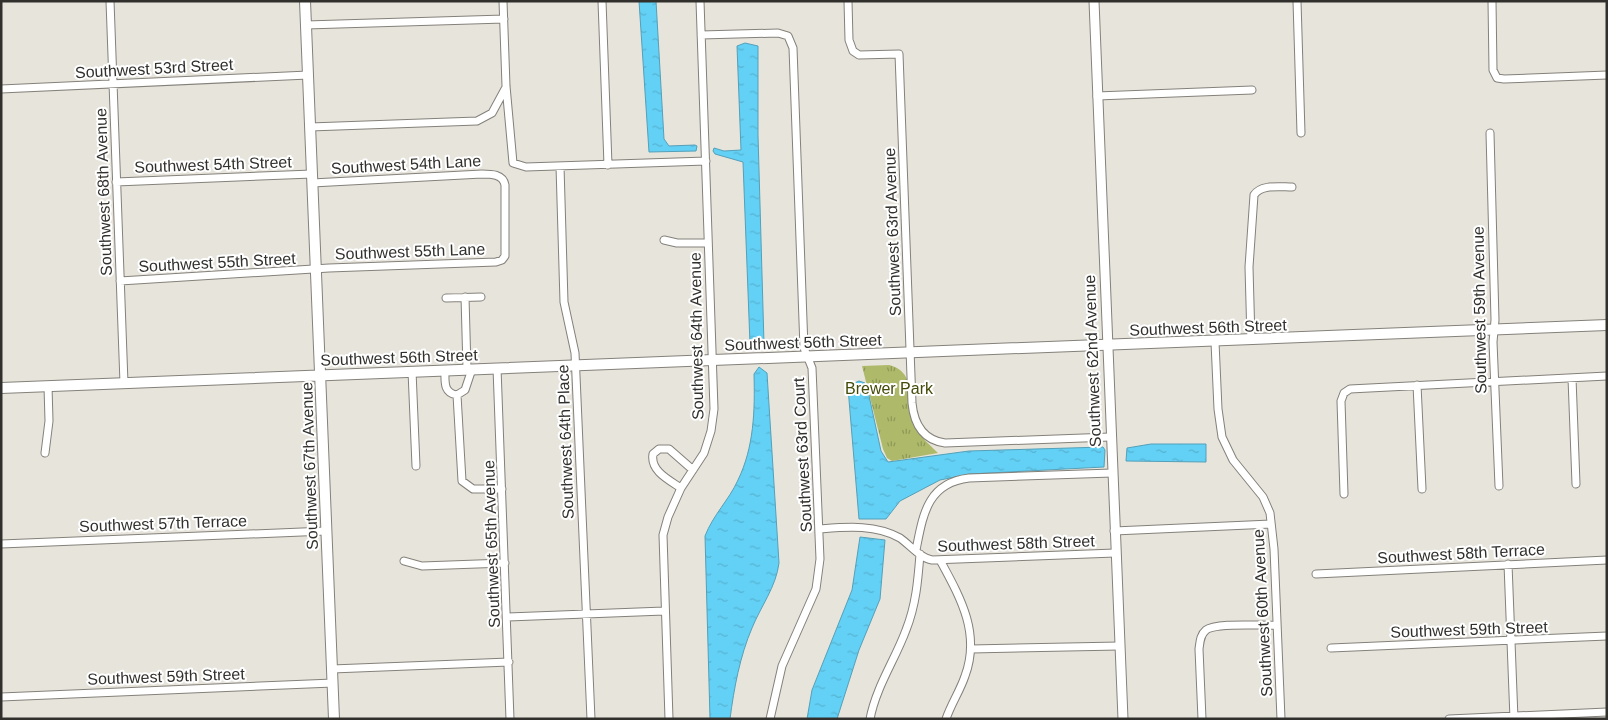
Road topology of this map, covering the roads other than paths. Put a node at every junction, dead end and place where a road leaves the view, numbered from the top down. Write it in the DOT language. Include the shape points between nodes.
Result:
graph roads {
  1 [pos="110,1"];
  2 [pos="305,1"];
  3 [pos="503,1"];
  4 [pos="602,1"];
  5 [pos="700,1"];
  6 [pos="848,1"];
  7 [pos="1094,1"];
  8 [pos="1297,1"];
  9 [pos="1492,1"];
  10 [pos="504,19"];
  11 [pos="306,25"];
  12 [pos="701,35"];
  13 [pos="308,75"];
  14 [pos="1607,75"];
  15 [pos="113,84"];
  16 [pos="506,86"];
  17 [pos="1,89"];
  18 [pos="1252,90"];
  19 [pos="1097,96"];
  20 [pos="310,127"];
  21 [pos="1301,133"];
  22 [pos="1490,133"];
  23 [pos="706,161"];
  24 [pos="608,165"];
  25 [pos="560,166"];
  26 [pos="312,178"];
  27 [pos="116,182"];
  28 [pos="1292,186"];
  29 [pos="664,240"];
  30 [pos="708,243"];
  31 [pos="504,259"];
  32 [pos="315,270"];
  33 [pos="120,281"];
  34 [pos="465,297"];
  35 [pos="481,297"];
  36 [pos="446,298"];
  37 [pos="1607,325"];
  38 [pos="1494,330"];
  39 [pos="1251,340"];
  40 [pos="1215,342"];
  41 [pos="1106,346"];
  42 [pos="910,353"];
  43 [pos="807,357"];
  44 [pos="713,361"];
  45 [pos="575,366"];
  46 [pos="497,368"];
  47 [pos="470,369"];
  48 [pos="444,370"];
  49 [pos="412,371"];
  50 [pos="320,374"];
  51 [pos="1607,376"];
  52 [pos="1572,378"];
  53 [pos="1494,382"];
  54 [pos="124,383"];
  55 [pos="1417,385"];
  56 [pos="48,386"];
  57 [pos="1,388"];
  58 [pos="457,396"];
  59 [pos="1110,437"];
  60 [pos="46,453"];
  61 [pos="416,466"];
  62 [pos="693,470"];
  63 [pos="1112,473"];
  64 [pos="1576,484"];
  65 [pos="1499,486"];
  66 [pos="681,488"];
  67 [pos="502,489"];
  68 [pos="1422,489"];
  69 [pos="1344,494"];
  70 [pos="1271,524"];
  71 [pos="819,528"];
  72 [pos="326,530"];
  73 [pos="1114,532"];
  74 [pos="1,544"];
  75 [pos="918,552"];
  76 [pos="1116,553"];
  77 [pos="940,560"];
  78 [pos="1607,560"];
  79 [pos="404,561"];
  80 [pos="505,562"];
  81 [pos="1508,564"];
  82 [pos="1316,574"];
  83 [pos="664,610"];
  84 [pos="585,614"];
  85 [pos="508,617"];
  86 [pos="1277,625"];
  87 [pos="1607,636"];
  88 [pos="1511,641"];
  89 [pos="1120,646"];
  90 [pos="1331,648"];
  91 [pos="971,649"];
  92 [pos="509,662"];
  93 [pos="332,670"];
  94 [pos="333,683"];
  95 [pos="1,697"];
  96 [pos="1607,712"];
  97 [pos="1514,717"];
  98 [pos="334,719"];
  99 [pos="510,719"];
  100 [pos="590,719"];
  101 [pos="669,719"];
  102 [pos="770,719"];
  103 [pos="870,719"];
  104 [pos="946,719"];
  105 [pos="1123,719"];
  106 [pos="1202,719"];
  107 [pos="1281,719"];
  108 [pos="1449,719"];
  1 -- 15 [label="street, Southwest 68th Avenue"];
  2 -- 11 [label="main road, Southwest 67th Avenue"];
  3 -- 10 [label="street"];
  4 -- 24 [label="street"];
  5 -- 12 [label="street, Southwest 64th Avenue"];
  6 -- 42 [label="street, Southwest 63rd Avenue" via="849,40 853,51 859,55 900,54"];
  7 -- 19 [label="street, Southwest 62nd Avenue"];
  8 -- 21 [label="street"];
  9 -- 14 [label="street" via="1493,69 1496,78"];
  10 -- 11 [label="street"];
  10 -- 16 [label="street"];
  11 -- 13 [label="main road, Southwest 67th Avenue"];
  12 -- 23 [label="street, Southwest 64th Avenue"];
  12 -- 43 [label="street, Southwest 63rd Court" via="770,32 786,35 791,40 804,348"];
  13 -- 15 [label="street, Southwest 53rd Street"];
  13 -- 20 [label="main road, Southwest 67th Avenue"];
  15 -- 17 [label="street, Southwest 53rd Street"];
  15 -- 27 [label="street, Southwest 68th Avenue"];
  16 -- 20 [label="street" via="492,113 477,121"];
  16 -- 25 [label="street" via="511,155 515,164 522,167"];
  18 -- 19 [label="street"];
  19 -- 41 [label="street, Southwest 62nd Avenue"];
  20 -- 26 [label="main road, Southwest 67th Avenue"];
  22 -- 38 [label="street, Southwest 59th Avenue"];
  23 -- 24 [label="street"];
  23 -- 30 [label="street, Southwest 64th Avenue"];
  24 -- 25 [label="street"];
  25 -- 45 [label="street, Southwest 64th Place" via="564,302 574,345"];
  26 -- 27 [label="street, Southwest 54th Street"];
  26 -- 31 [label="street, Southwest 54th Lane" via="482,174 502,178 505,185"];
  26 -- 32 [label="main road, Southwest 67th Avenue"];
  27 -- 33 [label="street, Southwest 68th Avenue"];
  28 -- 39 [label="street" via="1266,188 1254,193 1249,267"];
  29 -- 30 [label="street" via="677,244"];
  30 -- 44 [label="street, Southwest 64th Avenue"];
  31 -- 32 [label="street, Southwest 55th Lane" via="496,262"];
  32 -- 33 [label="street, Southwest 55th Street"];
  32 -- 50 [label="main road, Southwest 67th Avenue"];
  33 -- 54 [label="street, Southwest 68th Avenue"];
  34 -- 35 [label="street"];
  34 -- 36 [label="street"];
  34 -- 47 [label="street"];
  37 -- 38 [label="main road, Southwest 56th Street"];
  38 -- 39 [label="main road, Southwest 56th Street"];
  38 -- 53 [label="street, Southwest 59th Avenue"];
  39 -- 40 [label="main road, Southwest 56th Street"];
  40 -- 41 [label="main road, Southwest 56th Street"];
  40 -- 70 [label="street, Southwest 60th Avenue" via="1222,437 1233,460 1263,497"];
  41 -- 42 [label="main road, Southwest 56th Street"];
  41 -- 59 [label="street, Southwest 62nd Avenue"];
  42 -- 43 [label="main road, Southwest 56th Street"];
  42 -- 59 [label="street, Southwest 63rd Avenue" via="912,410 918,426 934,441"];
  43 -- 44 [label="main road, Southwest 56th Street"];
  43 -- 71 [label="street, Southwest 63rd Court" via="812,368"];
  44 -- 45 [label="main road, Southwest 56th Street"];
  44 -- 62 [label="street, Southwest 64th Avenue" via="712,424 704,453"];
  45 -- 46 [label="main road, Southwest 56th Street"];
  45 -- 84 [label="street, Southwest 64th Place"];
  46 -- 47 [label="main road, Southwest 56th Street"];
  46 -- 67 [label="street, Southwest 65th Avenue"];
  47 -- 48 [label="main road, Southwest 56th Street"];
  47 -- 58 [label="street" via="465,390"];
  48 -- 49 [label="main road, Southwest 56th Street"];
  48 -- 58 [label="street" via="446,388"];
  49 -- 50 [label="main road, Southwest 56th Street"];
  49 -- 61 [label="street"];
  50 -- 54 [label="main road, Southwest 56th Street"];
  50 -- 72 [label="main road, Southwest 67th Avenue"];
  51 -- 52 [label="street"];
  52 -- 53 [label="street"];
  52 -- 64 [label="street"];
  53 -- 55 [label="street"];
  53 -- 65 [label="street, Southwest 59th Avenue"];
  54 -- 56 [label="main road, Southwest 56th Street"];
  55 -- 68 [label="street"];
  55 -- 69 [label="street" via="1356,388 1344,393 1341,401"];
  56 -- 57 [label="main road, Southwest 56th Street"];
  56 -- 60 [label="street"];
  58 -- 67 [label="street" via="462,482 473,489"];
  59 -- 63 [label="street, Southwest 62nd Avenue"];
  62 -- 66 [label="street, Southwest 64th Avenue"];
  62 -- 66 [label="street" via="669,449 659,449 653,454 656,469"];
  63 -- 73 [label="street, Southwest 62nd Avenue"];
  63 -- 75 [label="street" via="954,481 935,494 926,509"];
  66 -- 83 [label="street, Southwest 64th Avenue" via="663,535"];
  67 -- 80 [label="street, Southwest 65th Avenue"];
  70 -- 73 [label="street, Southwest 58th Street"];
  70 -- 86 [label="street, Southwest 60th Avenue"];
  71 -- 75 [label="street, Southwest 58th Street" via="875,529 895,536"];
  71 -- 102 [label="street, Southwest 63rd Court" via="816,589 782,666"];
  72 -- 74 [label="street, Southwest 57th Terrace"];
  72 -- 93 [label="main road, Southwest 67th Avenue"];
  73 -- 76 [label="street, Southwest 62nd Avenue"];
  75 -- 77 [label="street, Southwest 58th Street" via="926,559"];
  75 -- 103 [label="street" via="912,613 878,692"];
  76 -- 77 [label="street, Southwest 58th Street"];
  76 -- 89 [label="street, Southwest 62nd Avenue"];
  77 -- 91 [label="street" via="965,607"];
  78 -- 81 [label="street, Southwest 58th Terrace"];
  79 -- 80 [label="street" via="422,566"];
  80 -- 85 [label="street, Southwest 65th Avenue"];
  81 -- 82 [label="street, Southwest 58th Terrace"];
  81 -- 88 [label="street"];
  83 -- 84 [label="street"];
  83 -- 101 [label="street, Southwest 64th Avenue"];
  84 -- 85 [label="street"];
  84 -- 100 [label="street, Southwest 64th Place"];
  85 -- 92 [label="street, Southwest 65th Avenue"];
  86 -- 106 [label="street" via="1218,626 1205,631 1200,644"];
  86 -- 107 [label="street, Southwest 60th Avenue"];
  87 -- 88 [label="street, Southwest 59th Street"];
  88 -- 90 [label="street, Southwest 59th Street"];
  88 -- 97 [label="street"];
  89 -- 91 [label="street"];
  89 -- 105 [label="street, Southwest 62nd Avenue"];
  91 -- 104 [label="street" via="965,677"];
  92 -- 93 [label="street"];
  92 -- 99 [label="street, Southwest 65th Avenue"];
  93 -- 94 [label="main road, Southwest 67th Avenue"];
  94 -- 95 [label="street, Southwest 59th Street"];
  94 -- 98 [label="main road, Southwest 67th Avenue"];
  96 -- 97 [label="street"];
  97 -- 108 [label="street"];
}
